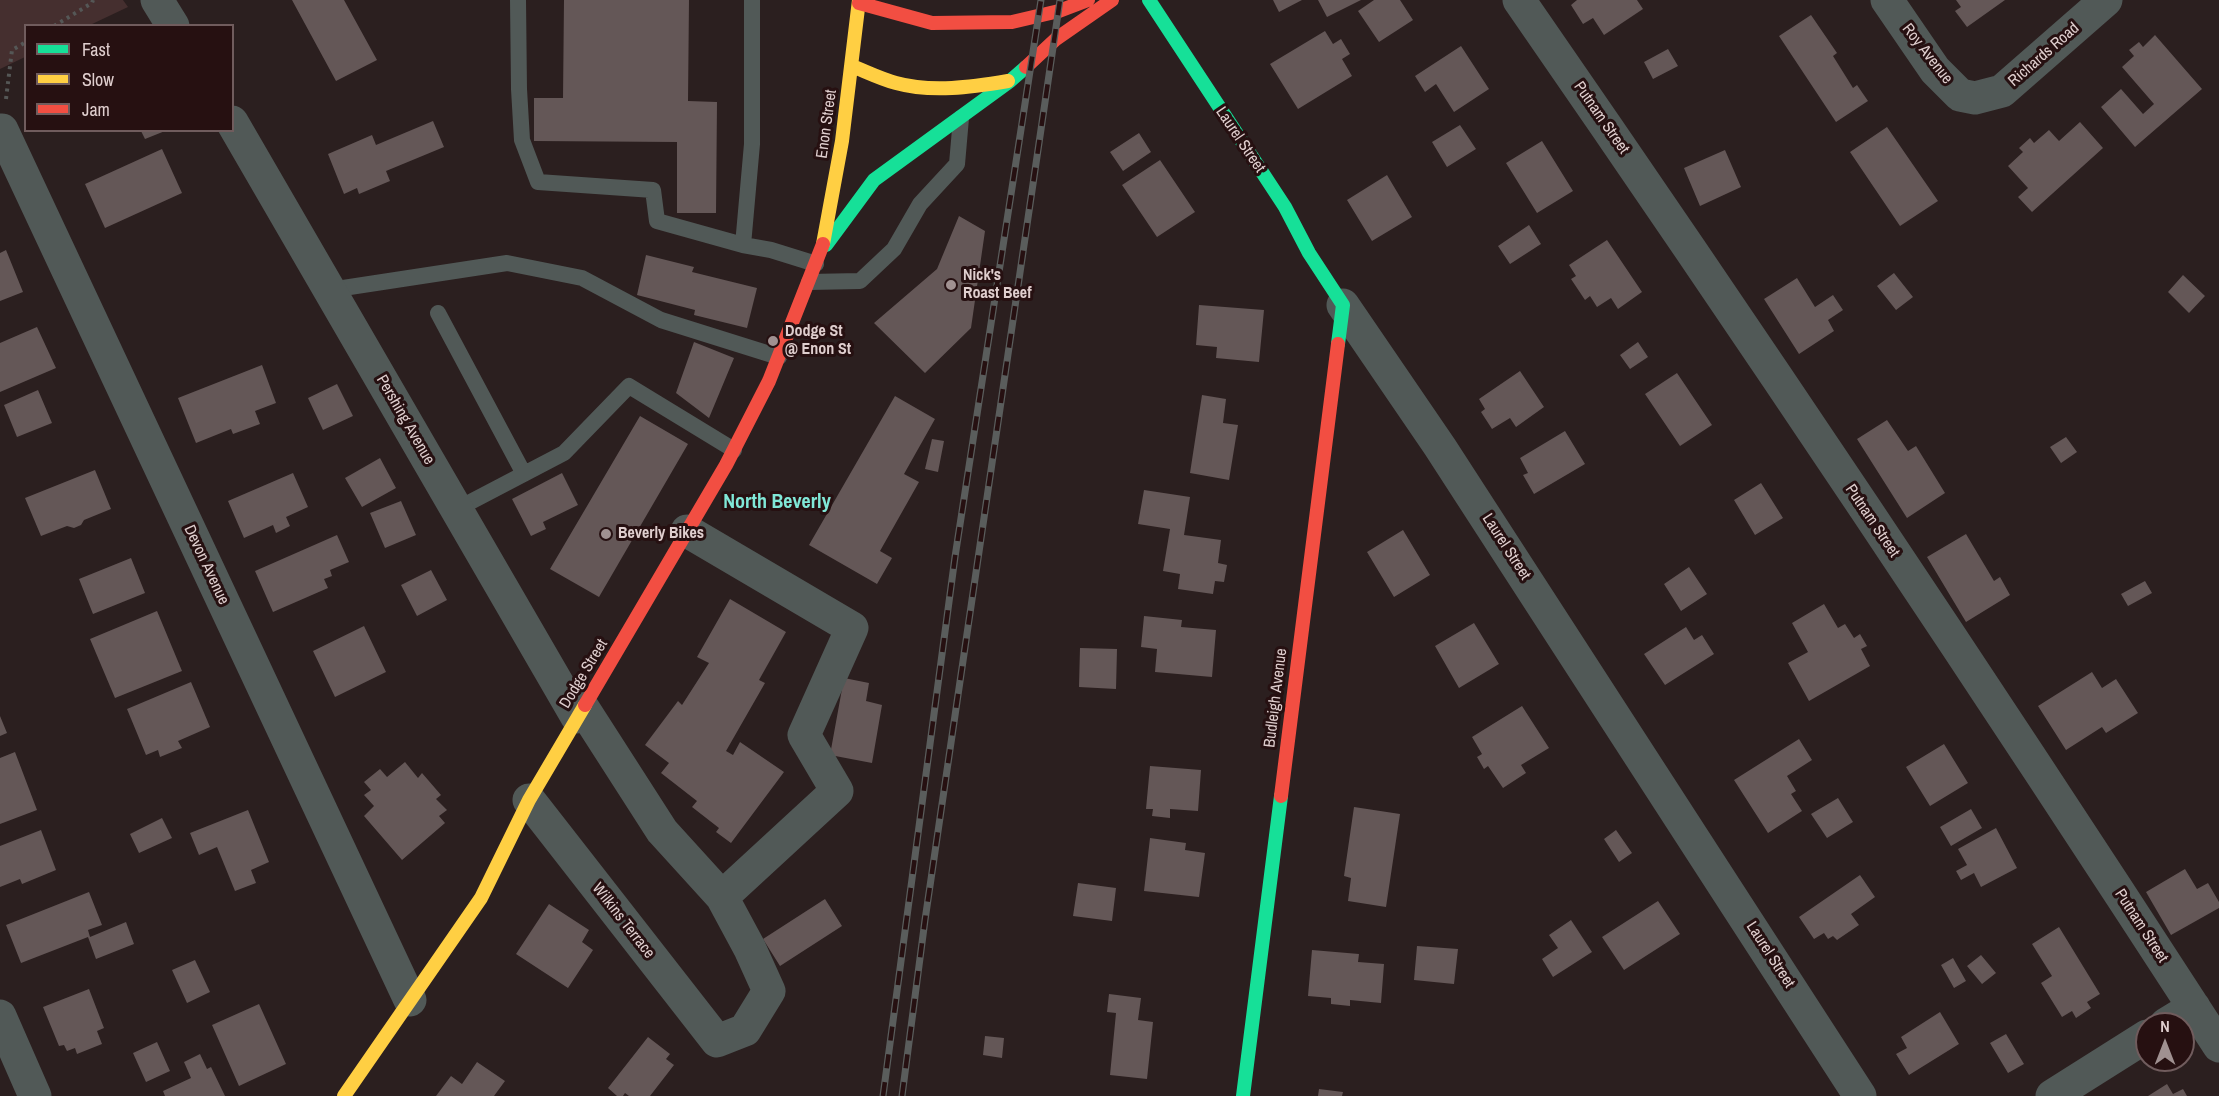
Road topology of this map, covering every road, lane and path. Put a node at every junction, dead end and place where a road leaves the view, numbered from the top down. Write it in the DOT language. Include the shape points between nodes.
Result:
graph roads {
  1 [pos="93,0"];
  2 [pos="157,0"];
  3 [pos="518,0"];
  4 [pos="752,0"];
  5 [pos="1088,0"];
  6 [pos="1112,0"];
  7 [pos="1149,0"];
  8 [pos="1519,0"];
  9 [pos="1887,0"];
  10 [pos="2106,0"];
  11 [pos="859,2"];
  12 [pos="57,24"];
  13 [pos="172,24"];
  14 [pos="24,43"];
  15 [pos="852,66"];
  16 [pos="1010,81"];
  17 [pos="1975,98"];
  18 [pos="962,117"];
  19 [pos="234,125"];
  20 [pos="1,130"];
  21 [pos="742,245"];
  22 [pos="819,258"];
  23 [pos="809,282"];
  24 [pos="330,290"];
  25 [pos="1342,305"];
  26 [pos="438,313"];
  27 [pos="779,357"];
  28 [pos="734,450"];
  29 [pos="524,474"];
  30 [pos="457,509"];
  31 [pos="687,531"];
  32 [pos="580,713"];
  33 [pos="529,800"];
  34 [pos="722,897"];
  35 [pos="410,1000"];
  36 [pos="2194,1007"];
  37 [pos="2186,1012"];
  38 [pos="0,1016"];
  39 [pos="717,1041"];
  40 [pos="2135,1044"];
  41 [pos="2219,1046"];
  42 [pos="35,1096"];
  43 [pos="344,1096"];
  44 [pos="1243,1096"];
  45 [pos="1860,1096"];
  46 [pos="2052,1096"];
  1 -- 12 [label="path"];
  2 -- 13 [label="street"];
  3 -- 21 [label="lane" via="522,140 538,182 653,190 657,221"];
  4 -- 21 [label="lane" via="752,144"];
  5 -- 11 [label="main road" via="1012,22 932,22"];
  6 -- 16 [label="main road" via="1056,39"];
  7 -- 25 [label="main road, Laurel Street" via="1285,207"];
  8 -- 36 [label="street, Putnam Street" via="2075,823"];
  9 -- 17 [label="street, Roy Avenue" via="1935,70 1960,95"];
  10 -- 17 [label="street, Richards Road" via="2002,91"];
  11 -- 15 [label="main road, Enon Street"];
  14 -- 20 [label="path" via="12,50"];
  15 -- 16 [label="main road" via="903,85 977,87"];
  15 -- 22 [label="main road, Enon Street" via="843,141"];
  16 -- 18 [label="main road"];
  18 -- 22 [label="main road" via="874,180"];
  18 -- 23 [label="lane" via="957,164 920,204 894,249 860,281"];
  19 -- 24 [label="street, Pershing Avenue"];
  20 -- 35 [label="street, Devon Avenue"];
  21 -- 22 [label="lane"];
  22 -- 23 [label="main road, Dodge Street"];
  23 -- 27 [label="main road, Dodge Street"];
  24 -- 27 [label="lane" via="507,263 582,278 661,320"];
  24 -- 30 [label="street, Pershing Avenue"];
  25 -- 44 [label="main road, Budleigh Avenue"];
  25 -- 45 [label="street, Laurel Street" via="1440,447"];
  26 -- 29 [label="lane"];
  27 -- 28 [label="main road, Dodge Street"];
  28 -- 29 [label="lane" via="629,386 564,453"];
  28 -- 31 [label="main road, Dodge Street"];
  29 -- 30 [label="lane"];
  30 -- 32 [label="street, Pershing Avenue"];
  31 -- 32 [label="main road, Dodge Street"];
  31 -- 34 [label="street" via="852,628 804,735 837,791"];
  32 -- 33 [label="main road, Dodge Street"];
  32 -- 34 [label="street, Pershing Avenue" via="662,831"];
  33 -- 35 [label="main road, Dodge Street" via="480,898"];
  33 -- 39 [label="street, Wilkins Terrace"];
  34 -- 39 [label="street, Pershing Avenue" via="769,991 745,1030"];
  35 -- 43 [label="main road, Dodge Street"];
  36 -- 37 [label="street"];
  36 -- 41 [label="street, Putnam Street"];
  38 -- 42 [label="street"];
  40 -- 46 [label="street"];
}
